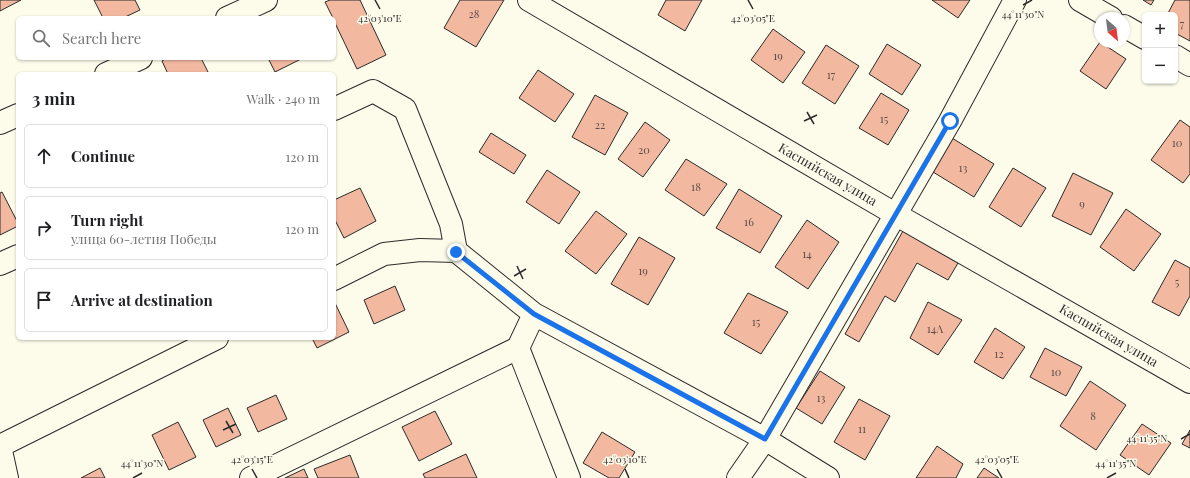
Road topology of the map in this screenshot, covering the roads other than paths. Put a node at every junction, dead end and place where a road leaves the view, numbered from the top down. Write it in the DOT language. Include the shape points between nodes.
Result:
graph roads {
  1 [pos="266,0"];
  2 [pos="529,0"];
  3 [pos="1015,0"];
  4 [pos="1080,0"];
  5 [pos="1101,12"];
  6 [pos="231,16"];
  7 [pos="1130,29"];
  8 [pos="1142,36"];
  9 [pos="1178,58"];
  10 [pos="137,60"];
  11 [pos="1190,65"];
  12 [pos="110,72"];
  13 [pos="336,108"];
  14 [pos="16,116"];
  15 [pos="0,123"];
  16 [pos="895,214"];
  17 [pos="456,252"];
  18 [pos="16,257"];
  19 [pos="0,264"];
  20 [pos="336,278"];
  21 [pos="534,314"];
  22 [pos="213,340"];
  23 [pos="518,348"];
  24 [pos="1190,382"];
  25 [pos="765,439"];
  26 [pos="0,446"];
  27 [pos="8,478"];
  28 [pos="251,478"];
  29 [pos="569,478"];
  30 [pos="738,478"];
  31 [pos="828,478"];
  1 -- 6 [label="street"];
  2 -- 16 [label="street, Каспийская улица"];
  3 -- 16 [label="street" via="950,121"];
  4 -- 5 [label="street"];
  7 -- 8 [label="street"];
  9 -- 11 [label="street"];
  10 -- 12 [label="street"];
  13 -- 17 [label="street" via="373,91 405,109 451,224"];
  14 -- 15 [label="street"];
  16 -- 24 [label="street, Каспийская улица"];
  16 -- 25 [label="street"];
  17 -- 20 [label="street" via="420,250 384,254"];
  17 -- 21 [label="street"];
  18 -- 19 [label="street"];
  21 -- 23 [label="street"];
  21 -- 25 [label="street"];
  22 -- 26 [label="street"];
  23 -- 28 [label="street"];
  23 -- 29 [label="street"];
  25 -- 30 [label="street"];
  25 -- 31 [label="street"];
  26 -- 27 [label="street"];
}
